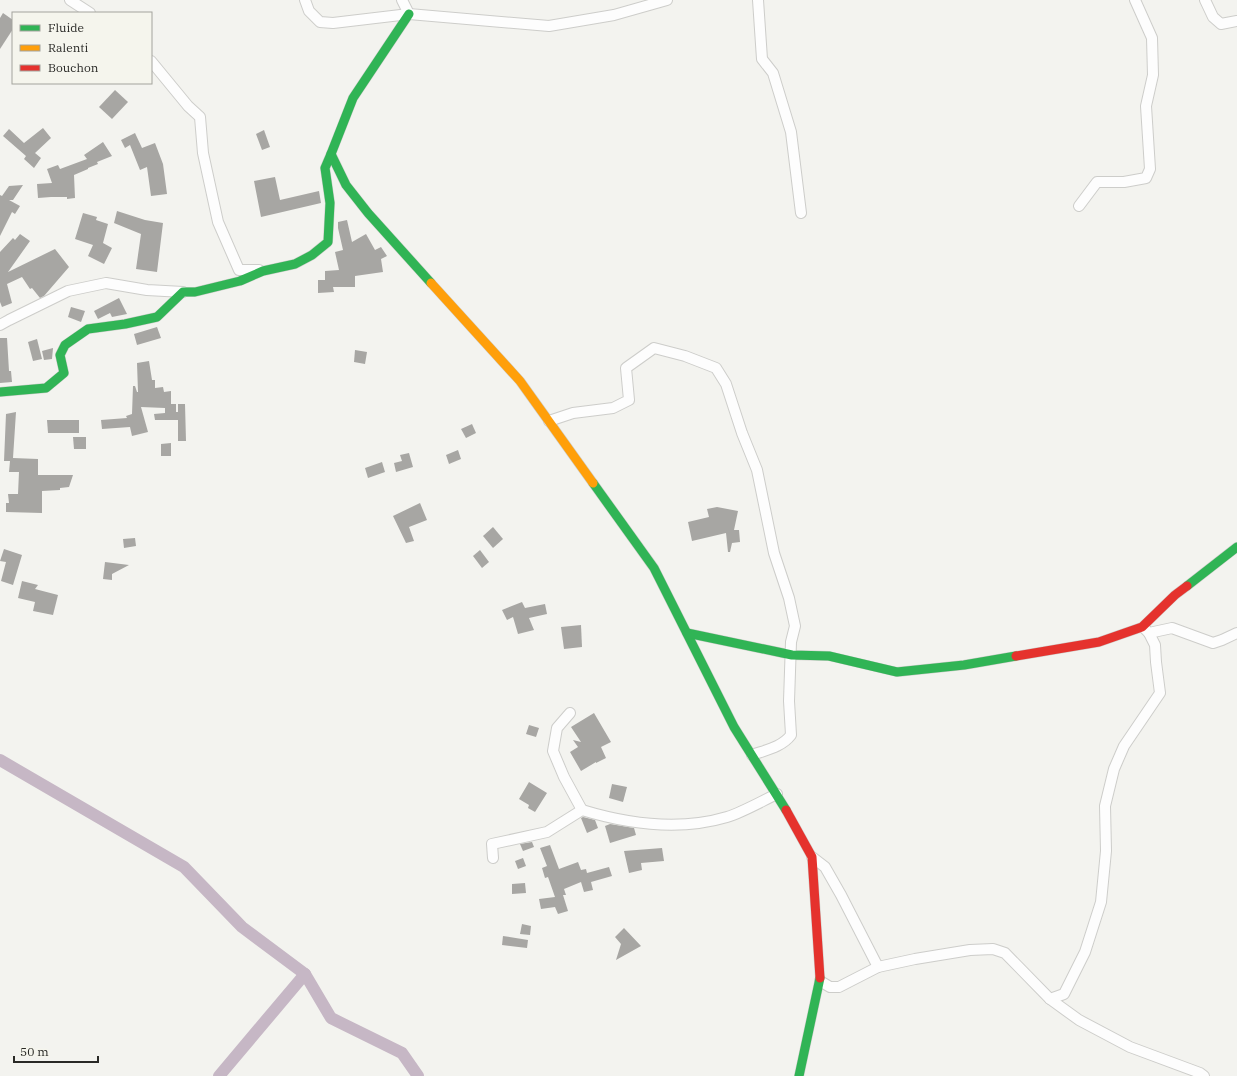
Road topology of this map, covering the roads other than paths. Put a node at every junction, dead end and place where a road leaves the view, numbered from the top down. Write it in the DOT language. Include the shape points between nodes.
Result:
graph roads {
  1 [pos="70,0"];
  2 [pos="305,0"];
  3 [pos="402,0"];
  4 [pos="666,0"];
  5 [pos="758,0"];
  6 [pos="1135,0"];
  7 [pos="1205,0"];
  8 [pos="88,12"];
  9 [pos="409,14"];
  10 [pos="1237,21"];
  11 [pos="152,62"];
  12 [pos="331,154"];
  13 [pos="1079,206"];
  14 [pos="801,213"];
  15 [pos="263,271"];
  16 [pos="183,292"];
  17 [pos="0,326"];
  18 [pos="0,392"];
  19 [pos="549,421"];
  20 [pos="1237,547"];
  21 [pos="1145,630"];
  22 [pos="1237,633"];
  23 [pos="687,634"];
  24 [pos="792,655"];
  25 [pos="570,713"];
  26 [pos="752,755"];
  27 [pos="777,794"];
  28 [pos="582,810"];
  29 [pos="812,857"];
  30 [pos="492,858"];
  31 [pos="878,967"];
  32 [pos="820,981"];
  33 [pos="1050,999"];
  34 [pos="799,1076"];
  35 [pos="1204,1076"];
  1 -- 8 [label="street"];
  2 -- 9 [label="street" via="309,11 320,22 333,23"];
  3 -- 9 [label="street"];
  4 -- 9 [label="street" via="614,15 549,26"];
  5 -- 14 [label="street" via="762,59 773,73 791,132"];
  6 -- 13 [label="street" via="1152,38 1153,75 1146,106 1150,169 1146,178 1124,182 1097,182"];
  7 -- 10 [label="street" via="1213,17 1221,24"];
  9 -- 12 [label="street" via="353,98"];
  11 -- 15 [label="street" via="200,117 203,153 218,222 239,270"];
  12 -- 15 [label="street" via="325,168 330,203 328,242 295,264"];
  12 -- 19 [label="street" via="346,185 368,213 520,381"];
  15 -- 16 [label="street" via="240,281 195,292"];
  16 -- 17 [label="street" via="147,290 106,283 68,291"];
  16 -- 18 [label="street" via="157,317 88,330 65,345 60,356 64,373 46,388"];
  19 -- 23 [label="street" via="654,568"];
  19 -- 24 [label="street" via="572,412 614,408 629,400 626,368 654,348 716,368 726,384 757,470 774,554 789,598 795,626 791,642"];
  20 -- 21 [label="street" via="1175,595"];
  21 -- 22 [label="street" via="1172,628 1213,643"];
  21 -- 24 [label="street" via="1099,642 964,665 896,672 829,656"];
  21 -- 33 [label="street" via="1155,645 1160,693 1124,746 1114,769 1105,806 1106,851 1101,902 1085,952 1064,994"];
  23 -- 24 [label="street"];
  23 -- 26 [label="street" via="734,727"];
  24 -- 26 [label="street" via="789,701 792,735 780,745"];
  25 -- 28 [label="street" via="557,728 553,751"];
  26 -- 27 [label="street"];
  27 -- 28 [label="street" via="728,817 686,825 643,823 609,818"];
  27 -- 29 [label="street"];
  28 -- 30 [label="street" via="547,832 492,844"];
  29 -- 31 [label="street" via="825,867"];
  29 -- 32 [label="street"];
  31 -- 32 [label="street" via="839,987 830,987"];
  31 -- 33 [label="street" via="993,948 1005,953"];
  32 -- 34 [label="street"];
  33 -- 35 [label="street" via="1079,1020 1130,1047"];
}
